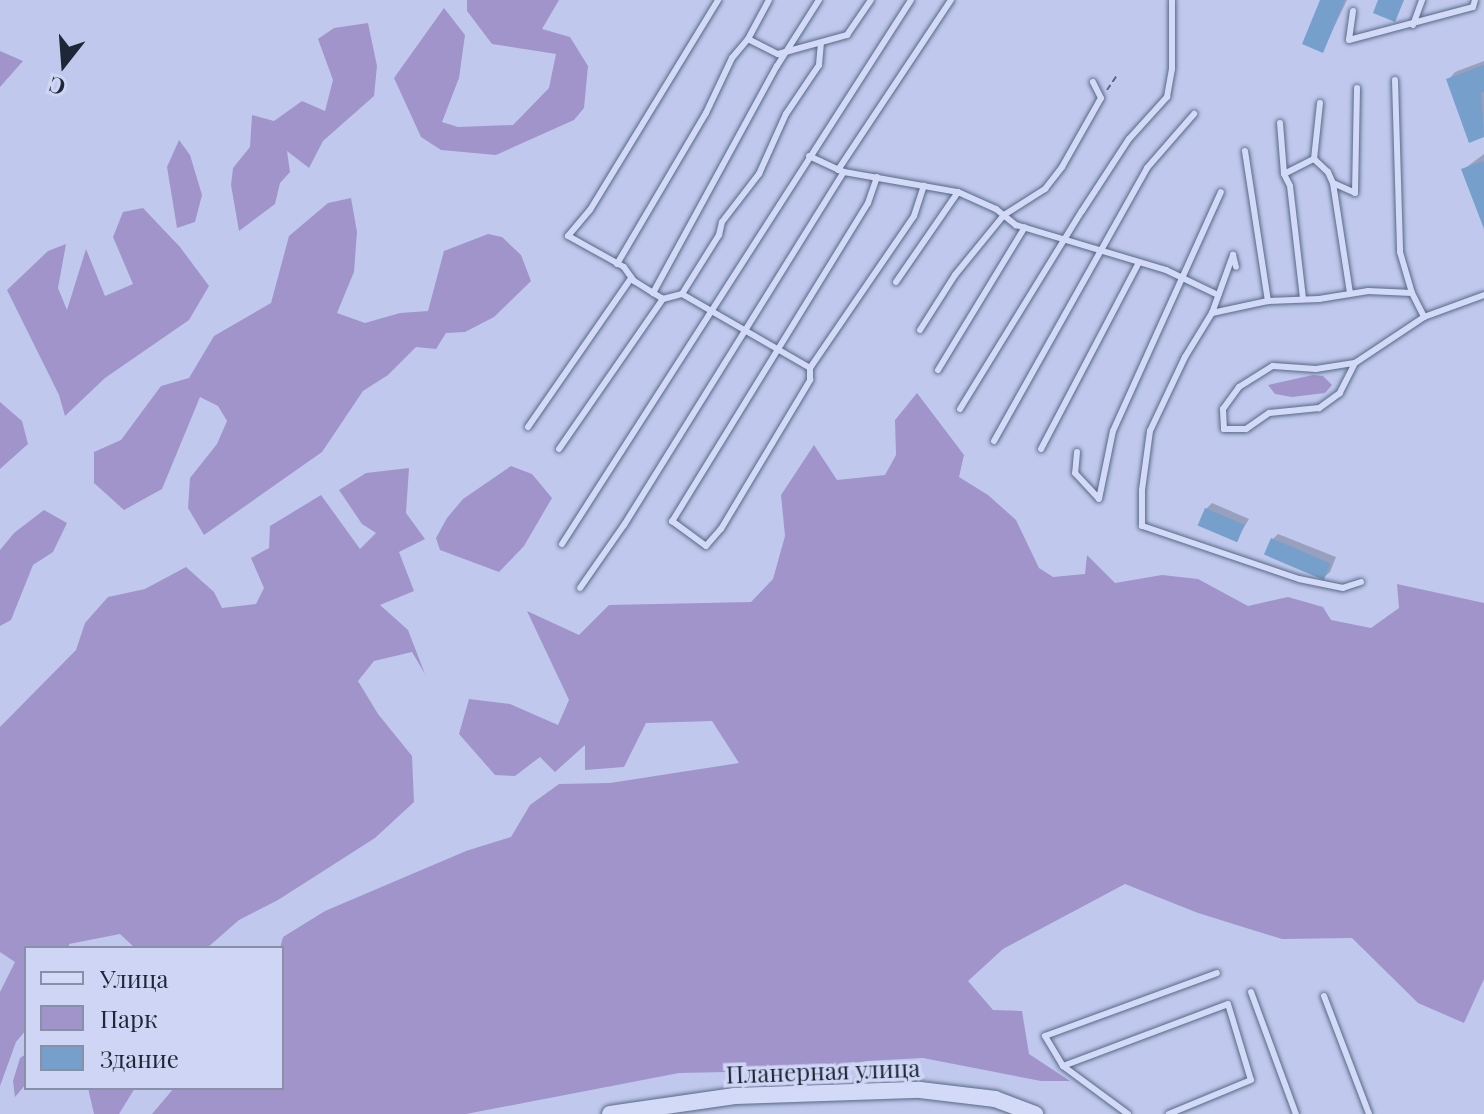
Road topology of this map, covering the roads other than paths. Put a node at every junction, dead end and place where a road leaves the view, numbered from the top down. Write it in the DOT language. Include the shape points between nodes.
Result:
graph roads {
  1 [pos="718,0"];
  2 [pos="769,0"];
  3 [pos="819,0"];
  4 [pos="871,0"];
  5 [pos="911,0"];
  6 [pos="951,0"];
  7 [pos="1172,0"];
  8 [pos="1422,0"];
  9 [pos="1475,0"];
  10 [pos="1353,11"];
  11 [pos="1413,25"];
  12 [pos="748,39"];
  13 [pos="821,43"];
  14 [pos="785,52"];
  15 [pos="1395,80"];
  16 [pos="1093,82"];
  17 [pos="1357,88"];
  18 [pos="1320,103"];
  19 [pos="1194,114"];
  20 [pos="1280,123"];
  21 [pos="1245,151"];
  22 [pos="809,156"];
  23 [pos="1314,159"];
  24 [pos="841,171"];
  25 [pos="1284,174"];
  26 [pos="877,177"];
  27 [pos="1333,183"];
  28 [pos="924,186"];
  29 [pos="958,192"];
  30 [pos="1221,192"];
  31 [pos="1004,215"];
  32 [pos="1025,227"];
  33 [pos="1065,237"];
  34 [pos="1101,250"];
  35 [pos="1139,262"];
  36 [pos="617,264"];
  37 [pos="1236,267"];
  38 [pos="631,278"];
  39 [pos="1183,278"];
  40 [pos="896,282"];
  41 [pos="653,293"];
  42 [pos="1350,293"];
  43 [pos="1412,293"];
  44 [pos="682,294"];
  45 [pos="1218,295"];
  46 [pos="1484,295"];
  47 [pos="663,299"];
  48 [pos="1303,299"];
  49 [pos="1268,301"];
  50 [pos="711,310"];
  51 [pos="1212,313"];
  52 [pos="1424,317"];
  53 [pos="746,329"];
  54 [pos="920,330"];
  55 [pos="777,348"];
  56 [pos="1355,363"];
  57 [pos="810,368"];
  58 [pos="938,370"];
  59 [pos="960,409"];
  60 [pos="528,427"];
  61 [pos="994,441"];
  62 [pos="559,449"];
  63 [pos="1041,449"];
  64 [pos="1077,452"];
  65 [pos="562,544"];
  66 [pos="1361,582"];
  67 [pos="580,588"];
  68 [pos="1217,973"];
  69 [pos="1251,992"];
  70 [pos="1324,996"];
  71 [pos="1063,1066"];
  72 [pos="610,1114"];
  73 [pos="1035,1114"];
  74 [pos="1128,1114"];
  75 [pos="1169,1114"];
  76 [pos="1296,1114"];
  77 [pos="1369,1114"];
  1 -- 36 [label="lane" via="590,210 568,236"];
  2 -- 12 [label="lane"];
  3 -- 14 [label="lane"];
  4 -- 13 [label="lane" via="847,35"];
  5 -- 22 [label="lane"];
  6 -- 24 [label="lane"];
  7 -- 33 [label="lane" via="1167,97 1129,139"];
  8 -- 11 [label="lane"];
  9 -- 11 [label="lane" via="1473,7"];
  10 -- 11 [label="lane" via="1349,40"];
  12 -- 14 [label="lane" via="778,54"];
  12 -- 36 [label="lane" via="732,58 706,113"];
  13 -- 14 [label="lane"];
  13 -- 44 [label="lane" via="819,65 786,114 759,174 722,222"];
  14 -- 41 [label="lane"];
  15 -- 43 [label="lane" via="1400,252"];
  16 -- 31 [label="lane" via="1101,98 1062,167 1045,189"];
  17 -- 27 [label="lane" via="1355,193"];
  18 -- 23 [label="lane"];
  19 -- 34 [label="lane" via="1147,168"];
  20 -- 25 [label="lane"];
  21 -- 49 [label="lane"];
  22 -- 24 [label="lane"];
  22 -- 50 [label="lane"];
  23 -- 25 [label="lane"];
  23 -- 27 [label="lane"];
  24 -- 26 [label="lane"];
  24 -- 53 [label="lane"];
  25 -- 48 [label="lane" via="1290,186"];
  26 -- 28 [label="lane"];
  26 -- 55 [label="lane" via="868,203"];
  27 -- 42 [label="lane"];
  28 -- 29 [label="lane"];
  28 -- 57 [label="lane" via="914,216"];
  29 -- 31 [label="lane"];
  29 -- 40 [label="lane"];
  30 -- 39 [label="lane"];
  31 -- 32 [label="lane"];
  31 -- 54 [label="lane" via="955,275"];
  32 -- 33 [label="lane"];
  32 -- 58 [label="lane"];
  33 -- 34 [label="lane"];
  33 -- 59 [label="lane"];
  34 -- 35 [label="lane"];
  34 -- 61 [label="lane"];
  35 -- 39 [label="lane"];
  35 -- 63 [label="lane"];
  36 -- 38 [label="lane"];
  37 -- 45 [label="lane" via="1233,255"];
  38 -- 41 [label="lane"];
  38 -- 60 [label="lane"];
  39 -- 45 [label="lane"];
  39 -- 64 [label="lane" via="1113,431 1099,499 1075,473"];
  41 -- 47 [label="lane"];
  42 -- 43 [label="lane"];
  42 -- 48 [label="lane"];
  43 -- 52 [label="lane"];
  44 -- 47 [label="lane"];
  44 -- 50 [label="lane"];
  45 -- 51 [label="lane"];
  46 -- 52 [label="lane"];
  47 -- 62 [label="lane"];
  48 -- 49 [label="lane"];
  49 -- 51 [label="lane"];
  50 -- 53 [label="lane"];
  50 -- 65 [label="lane"];
  51 -- 66 [label="lane" via="1150,431 1142,526 1299,579 1343,588"];
  52 -- 56 [label="lane"];
  53 -- 55 [label="lane"];
  53 -- 67 [label="lane"];
  55 -- 57 [label="lane"];
  55 -- 57 [label="lane" via="672,521 706,546 810,380"];
  56 -- 56 [label="lane" via="1316,369 1273,366 1239,387 1223,409 1224,429 1246,429 1269,413 1319,408 1340,393"];
  68 -- 71 [label="lane" via="1045,1036"];
  69 -- 76 [label="lane"];
  70 -- 77 [label="lane"];
  71 -- 74 [label="lane"];
  71 -- 75 [label="lane" via="1228,1004 1251,1080"];
  72 -- 73 [label="main road, Планерная улица" via="735,1096 920,1090 995,1099"];
}
